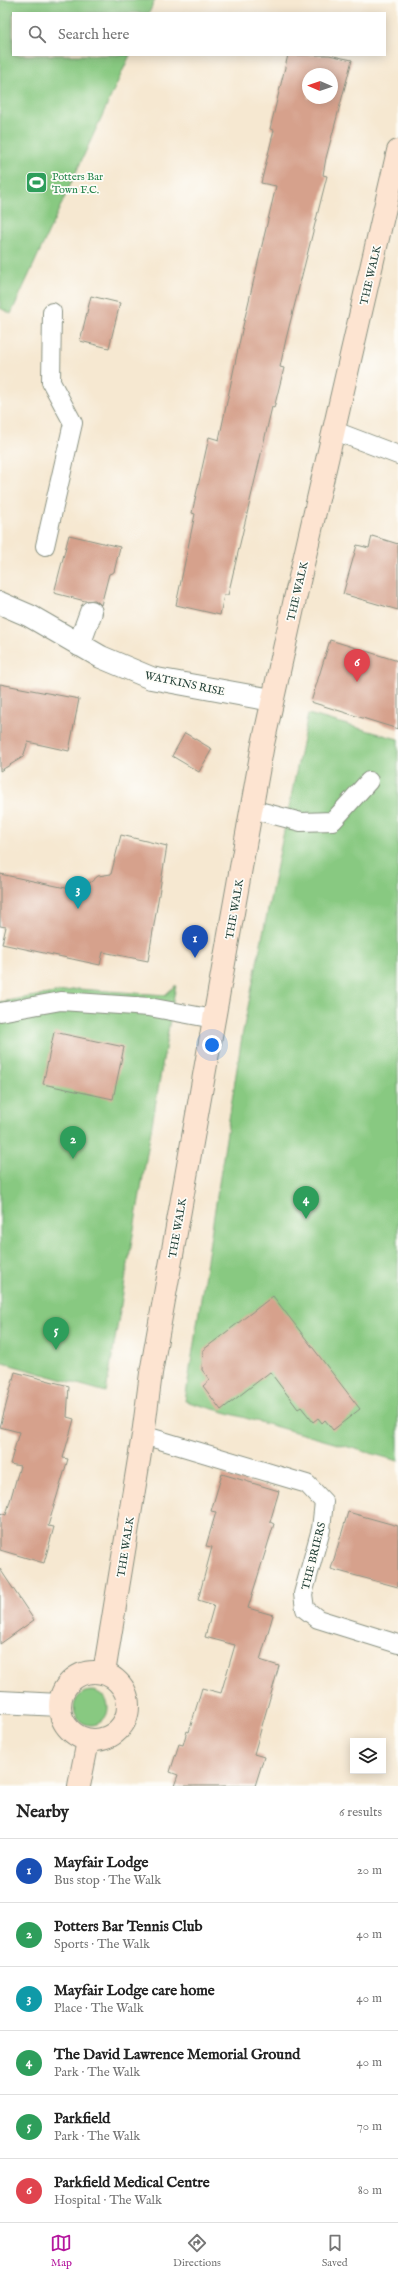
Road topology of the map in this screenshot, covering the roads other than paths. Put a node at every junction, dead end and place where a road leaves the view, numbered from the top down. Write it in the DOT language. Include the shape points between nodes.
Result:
graph roads {
  1 [pos="398,151"];
  2 [pos="52,312"];
  3 [pos="335,431"];
  4 [pos="398,456"];
  5 [pos="45,546"];
  6 [pos="0,603"];
  7 [pos="91,612"];
  8 [pos="79,645"];
  9 [pos="272,700"];
  10 [pos="369,781"];
  11 [pos="251,809"];
  12 [pos="0,1012"];
  13 [pos="214,1019"];
  14 [pos="143,1435"];
  15 [pos="398,1644"];
  16 [pos="104,1673"];
  17 [pos="0,1702"];
  18 [pos="59,1705"];
  19 [pos="88,1741"];
  20 [pos="79,1786"];
  1 -- 3 [label="street, THE WALK"];
  2 -- 5 [label="lane" via="51,382 73,423"];
  3 -- 4 [label="lane"];
  3 -- 9 [label="street, THE WALK"];
  6 -- 8 [label="street, WATKINS RISE" via="30,616"];
  7 -- 8 [label="street"];
  8 -- 9 [label="street, WATKINS RISE" via="151,678"];
  9 -- 11 [label="street, THE WALK"];
  10 -- 11 [label="lane" via="332,821 301,822"];
  11 -- 13 [label="street, THE WALK"];
  12 -- 13 [label="lane" via="61,1001 149,1007"];
  13 -- 14 [label="street, THE WALK"];
  14 -- 15 [label="lane, THE BRIERS" via="307,1484 324,1502 321,1529 303,1594 305,1609 318,1619"];
  14 -- 16 [label="street, THE WALK"];
  16 -- 18 [label="street" via="80,1674 70,1680 63,1690"];
  16 -- 19 [label="street" via="114,1678 122,1687 127,1698 128,1710 119,1730 105,1739"];
  17 -- 18 [label="street"];
  18 -- 19 [label="street" via="62,1722 69,1731"];
  19 -- 20 [label="street"];
}
